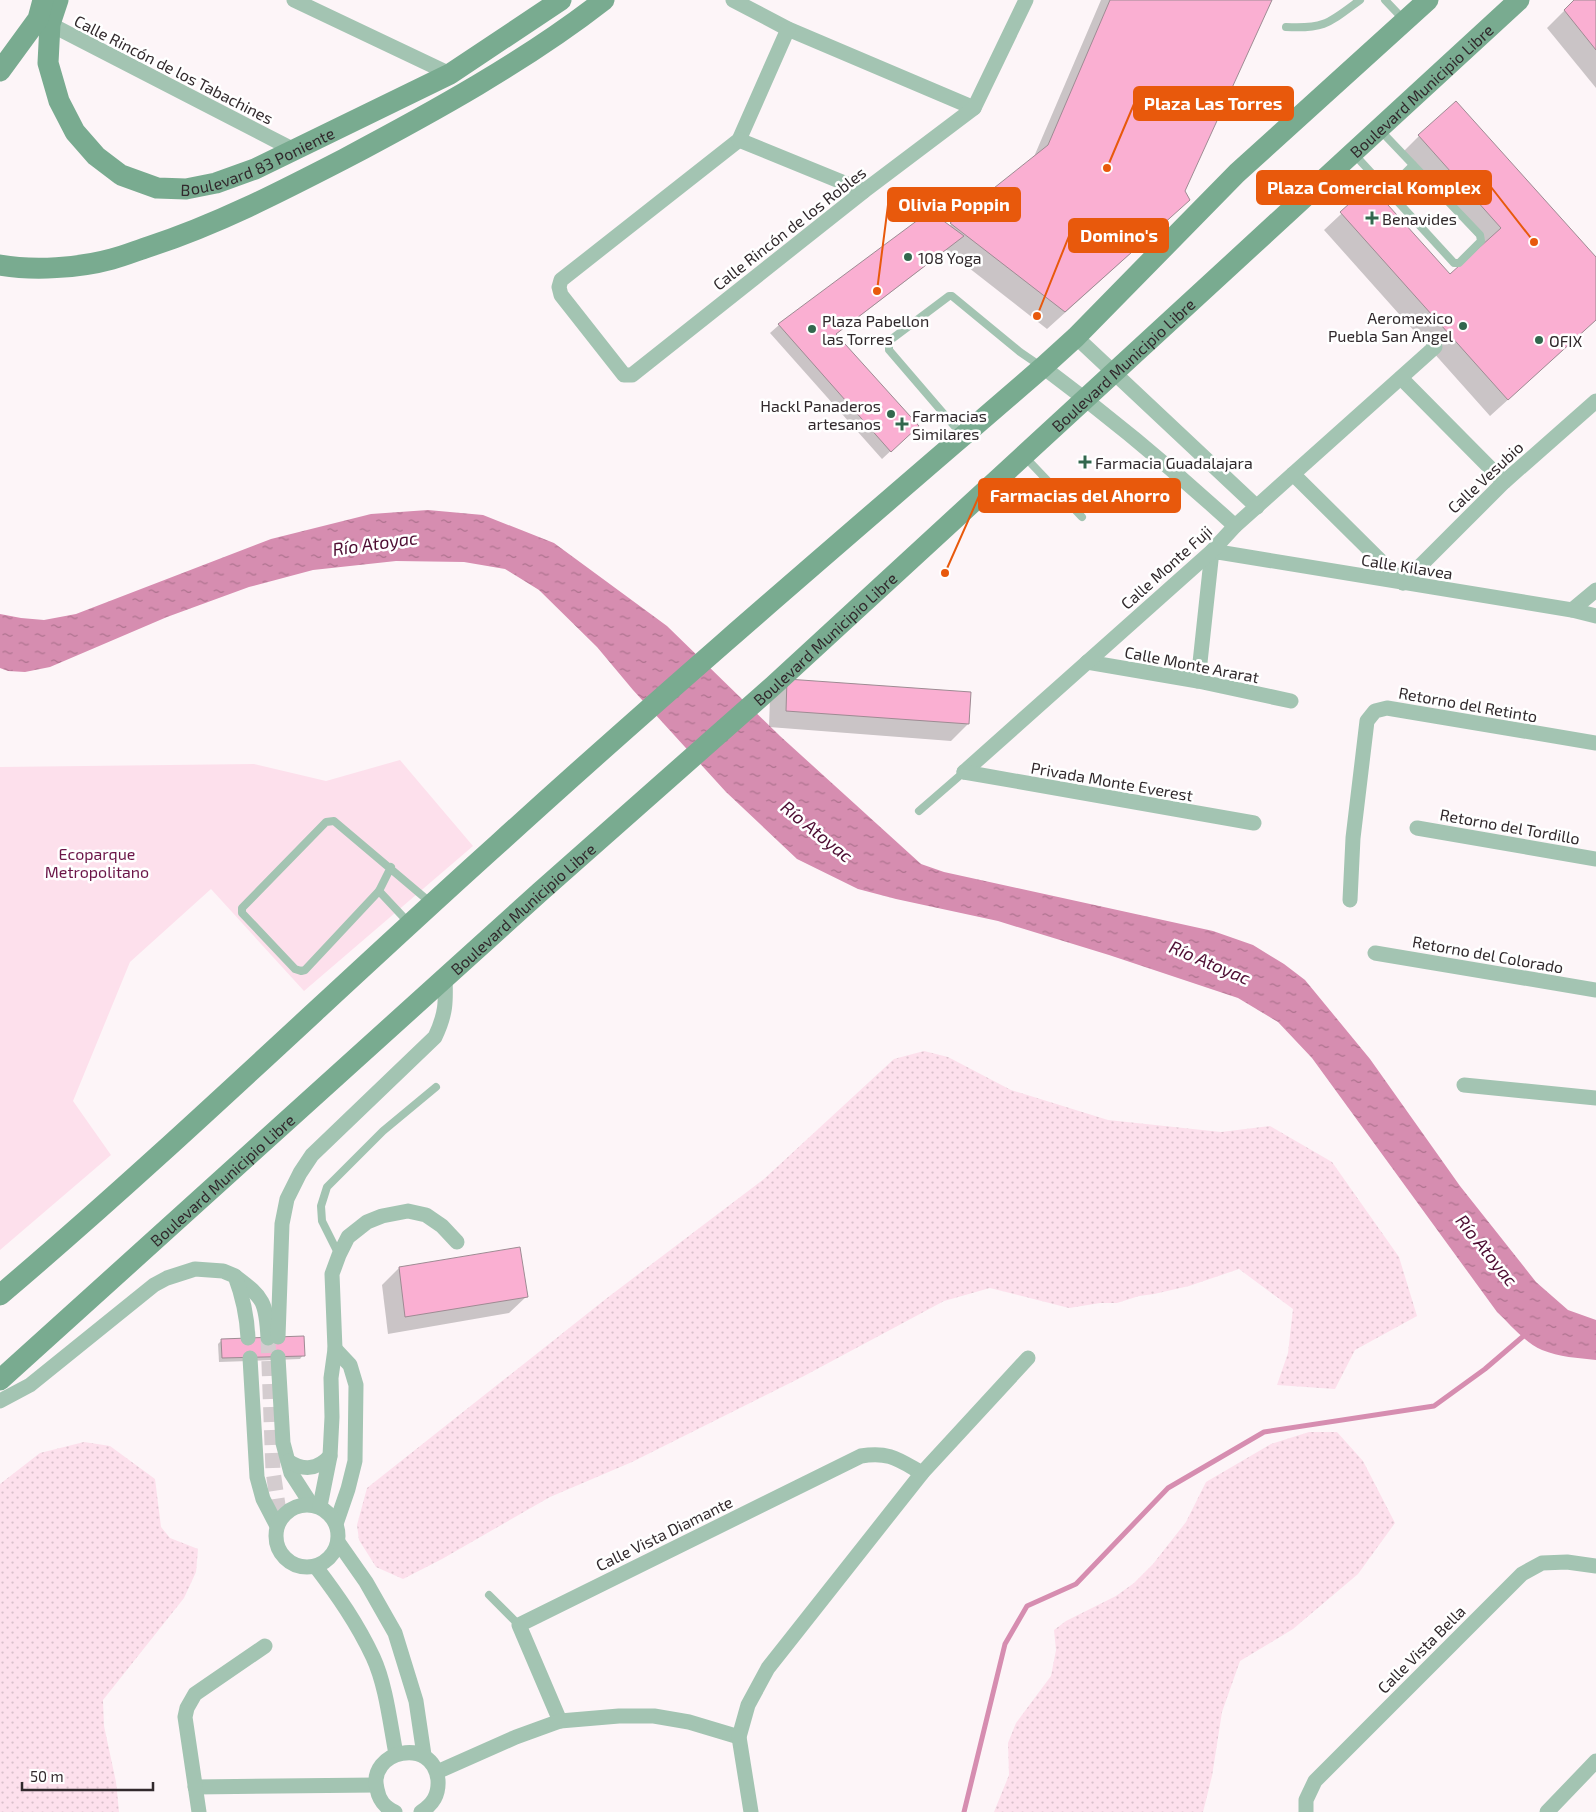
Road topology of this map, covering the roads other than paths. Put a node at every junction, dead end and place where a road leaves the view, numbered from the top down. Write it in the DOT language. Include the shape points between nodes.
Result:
graph roads {
  1 [pos="58,0"];
  2 [pos="294,0"];
  3 [pos="561,0"];
  4 [pos="604,0"];
  5 [pos="733,0"];
  6 [pos="1026,0"];
  7 [pos="1360,0"];
  8 [pos="1385,0"];
  9 [pos="1428,0"];
  10 [pos="1519,0"];
  11 [pos="44,14"];
  12 [pos="1405,21"];
  13 [pos="1286,27"];
  14 [pos="788,29"];
  15 [pos="0,71"];
  16 [pos="450,74"];
  17 [pos="974,108"];
  18 [pos="1379,129"];
  19 [pos="739,140"];
  20 [pos="294,150"];
  21 [pos="1353,153"];
  22 [pos="1413,165"];
  23 [pos="864,191"];
  24 [pos="1388,191"];
  25 [pos="0,265"];
  26 [pos="1076,337"];
  27 [pos="1435,347"];
  28 [pos="1043,367"];
  29 [pos="1114,372"];
  30 [pos="1401,378"];
  31 [pos="1086,399"];
  32 [pos="1596,401"];
  33 [pos="963,436"];
  34 [pos="1024,456"];
  35 [pos="1293,474"];
  36 [pos="1504,482"];
  37 [pos="1257,506"];
  38 [pos="1082,517"];
  39 [pos="1235,526"];
  40 [pos="1212,551"];
  41 [pos="1403,583"];
  42 [pos="1596,590"];
  43 [pos="1572,610"];
  44 [pos="1596,616"];
  45 [pos="1087,662"];
  46 [pos="1198,681"];
  47 [pos="1291,701"];
  48 [pos="1596,743"];
  49 [pos="964,772"];
  50 [pos="920,811"];
  51 [pos="1254,823"];
  52 [pos="1417,828"];
  53 [pos="1596,859"];
  54 [pos="390,867"];
  55 [pos="379,891"];
  56 [pos="1350,900"];
  57 [pos="432,903"];
  58 [pos="410,924"];
  59 [pos="1374,953"];
  60 [pos="445,977"];
  61 [pos="1596,990"];
  62 [pos="1464,1085"];
  63 [pos="436,1087"];
  64 [pos="1596,1098"];
  65 [pos="457,1242"];
  66 [pos="339,1255"];
  67 [pos="235,1276"];
  68 [pos="0,1295"];
  69 [pos="248,1338"];
  70 [pos="335,1349"];
  71 [pos="278,1357"];
  72 [pos="250,1358"];
  73 [pos="1028,1358"];
  74 [pos="0,1380"];
  75 [pos="0,1401"];
  76 [pos="330,1456"];
  77 [pos="288,1461"];
  78 [pos="922,1473"];
  79 [pos="315,1505"];
  80 [pos="336,1524"];
  81 [pos="277,1526"];
  82 [pos="338,1542"];
  83 [pos="1596,1566"];
  84 [pos="316,1567"];
  85 [pos="489,1595"];
  86 [pos="519,1624"];
  87 [pos="265,1646"];
  88 [pos="560,1721"];
  89 [pos="739,1736"];
  90 [pos="396,1754"];
  91 [pos="424,1755"];
  92 [pos="1596,1760"];
  93 [pos="437,1772"];
  94 [pos="376,1785"];
  95 [pos="195,1787"];
  96 [pos="389,1810"];
  97 [pos="199,1812"];
  98 [pos="421,1812"];
  99 [pos="751,1812"];
  100 [pos="1306,1812"];
  101 [pos="1547,1812"];
  1 -- 11 [label="main road, Boulevard 83 Poniente"];
  2 -- 16 [label="street"];
  3 -- 16 [label="main road, Boulevard 83 Poniente"];
  4 -- 25 [label="main road, Boulevard 83 Poniente" via="495,74 274,196 179,237 112,259 58,268"];
  5 -- 14 [label="street"];
  6 -- 17 [label="street, Calle Rincón de los Robles"];
  7 -- 13 [label="lane" via="1332,21 1319,26"];
  8 -- 12 [label="lane"];
  9 -- 12 [label="main road"];
  10 -- 18 [label="main road, Boulevard Municipio Libre"];
  11 -- 15 [label="main road, Boulevard 83 Poniente"];
  11 -- 20 [label="street, Calle Rincón de los Tabachines"];
  11 -- 20 [label="main road, Boulevard 83 Poniente" via="48,63 59,101 75,132 96,156 121,174 157,188 186,189 216,183 255,169"];
  12 -- 26 [label="main road" via="1237,174"];
  14 -- 17 [label="street"];
  14 -- 19 [label="street"];
  16 -- 20 [label="main road, Boulevard 83 Poniente"];
  17 -- 23 [label="street, Calle Rincón de los Robles"];
  18 -- 21 [label="main road, Boulevard Municipio Libre"];
  18 -- 22 [label="lane"];
  19 -- 23 [label="street"];
  19 -- 23 [label="street, Calle Rincón de los Robles" via="561,280 561,295 624,375 632,375"];
  21 -- 24 [label="lane"];
  21 -- 29 [label="main road, Boulevard Municipio Libre"];
  22 -- 24 [label="lane"];
  22 -- 24 [label="lane" via="1480,235 1481,241 1459,263 1454,263"];
  26 -- 28 [label="main road"];
  26 -- 29 [label="street"];
  27 -- 30 [label="street, Calle Monte Fuji"];
  28 -- 31 [label="street"];
  28 -- 33 [label="main road"];
  28 -- 33 [label="lane" via="952,296 889,341 889,350"];
  29 -- 31 [label="main road, Boulevard Municipio Libre"];
  29 -- 37 [label="street"];
  30 -- 35 [label="street, Calle Monte Fuji"];
  30 -- 36 [label="street"];
  31 -- 34 [label="main road, Boulevard Municipio Libre"];
  31 -- 39 [label="street" via="1187,481"];
  32 -- 36 [label="street, Calle Vesubio"];
  33 -- 57 [label="main road" via="729,638"];
  34 -- 38 [label="lane"];
  34 -- 60 [label="main road, Boulevard Municipio Libre" via="773,686"];
  35 -- 37 [label="street, Calle Monte Fuji"];
  35 -- 41 [label="street"];
  36 -- 41 [label="street, Calle Vesubio"];
  37 -- 39 [label="street, Calle Monte Fuji"];
  39 -- 40 [label="street, Calle Monte Fuji"];
  40 -- 41 [label="street, Calle Kilavea"];
  40 -- 45 [label="street, Calle Monte Fuji"];
  40 -- 46 [label="street"];
  41 -- 43 [label="street, Calle Kilavea"];
  42 -- 43 [label="street"];
  43 -- 44 [label="street, Calle Kilavea"];
  45 -- 46 [label="street, Calle Monte Ararat"];
  45 -- 49 [label="street, Calle Monte Fuji"];
  46 -- 47 [label="street, Calle Monte Ararat"];
  48 -- 56 [label="street, Retorno del Retinto" via="1387,708 1375,712 1368,721 1352,838"];
  49 -- 50 [label="lane, Calle Monte Fuji"];
  49 -- 51 [label="street, Privada Monte Everest"];
  52 -- 53 [label="street, Retorno del Tordillo"];
  54 -- 55 [label="lane"];
  54 -- 55 [label="lane" via="334,821 326,822 241,910 295,969 301,971 306,970"];
  54 -- 57 [label="lane"];
  55 -- 58 [label="lane"];
  57 -- 58 [label="main road"];
  58 -- 68 [label="main road" via="74,1232"];
  59 -- 61 [label="street, Retorno del Colorado"];
  60 -- 67 [label="street" via="446,1004 435,1038 312,1155 287,1199 273,1337 267,1312 257,1293"];
  60 -- 74 [label="main road, Boulevard Municipio Libre"];
  62 -- 64 [label="street"];
  63 -- 66 [label="lane" via="383,1131 327,1187 321,1206 322,1221"];
  65 -- 66 [label="street" via="426,1215 408,1211 367,1222 348,1237"];
  66 -- 70 [label="street" via="332,1274"];
  67 -- 69 [label="street" via="243,1296"];
  67 -- 75 [label="street" via="223,1271 195,1269 167,1278 30,1385"];
  70 -- 76 [label="street" via="331,1378"];
  70 -- 80 [label="street" via="350,1365 356,1385 355,1461"];
  71 -- 77 [label="street" via="281,1430"];
  72 -- 81 [label="street" via="257,1478 263,1499"];
  73 -- 78 [label="street"];
  76 -- 77 [label="street" via="315,1467 296,1466"];
  76 -- 79 [label="street"];
  77 -- 79 [label="street" via="291,1473"];
  78 -- 86 [label="street, Calle Vista Diamante" via="891,1456 876,1453 861,1456"];
  78 -- 89 [label="street" via="768,1668 748,1706"];
  79 -- 80 [label="street" via="330,1514"];
  79 -- 81 [label="street" via="296,1506 284,1513"];
  80 -- 82 [label="street"];
  81 -- 84 [label="street" via="275,1540 280,1553 290,1563 302,1568"];
  82 -- 84 [label="street" via="331,1557"];
  82 -- 91 [label="street" via="395,1633 416,1702"];
  83 -- 100 [label="street, Calle Vista Bella" via="1542,1563 1522,1574 1315,1781 1306,1800"];
  84 -- 90 [label="street" via="347,1608 374,1659"];
  85 -- 86 [label="lane"];
  86 -- 88 [label="street"];
  87 -- 95 [label="street" via="195,1694 187,1708 184,1717"];
  88 -- 89 [label="street" via="654,1716"];
  88 -- 93 [label="street"];
  89 -- 99 [label="street"];
  90 -- 91 [label="street" via="412,1752"];
  90 -- 94 [label="street" via="383,1764 377,1774"];
  91 -- 93 [label="street"];
  92 -- 101 [label="street"];
  93 -- 98 [label="street" via="439,1790 430,1806"];
  94 -- 95 [label="street"];
  94 -- 96 [label="street" via="378,1797"];
  95 -- 97 [label="street"];
}
